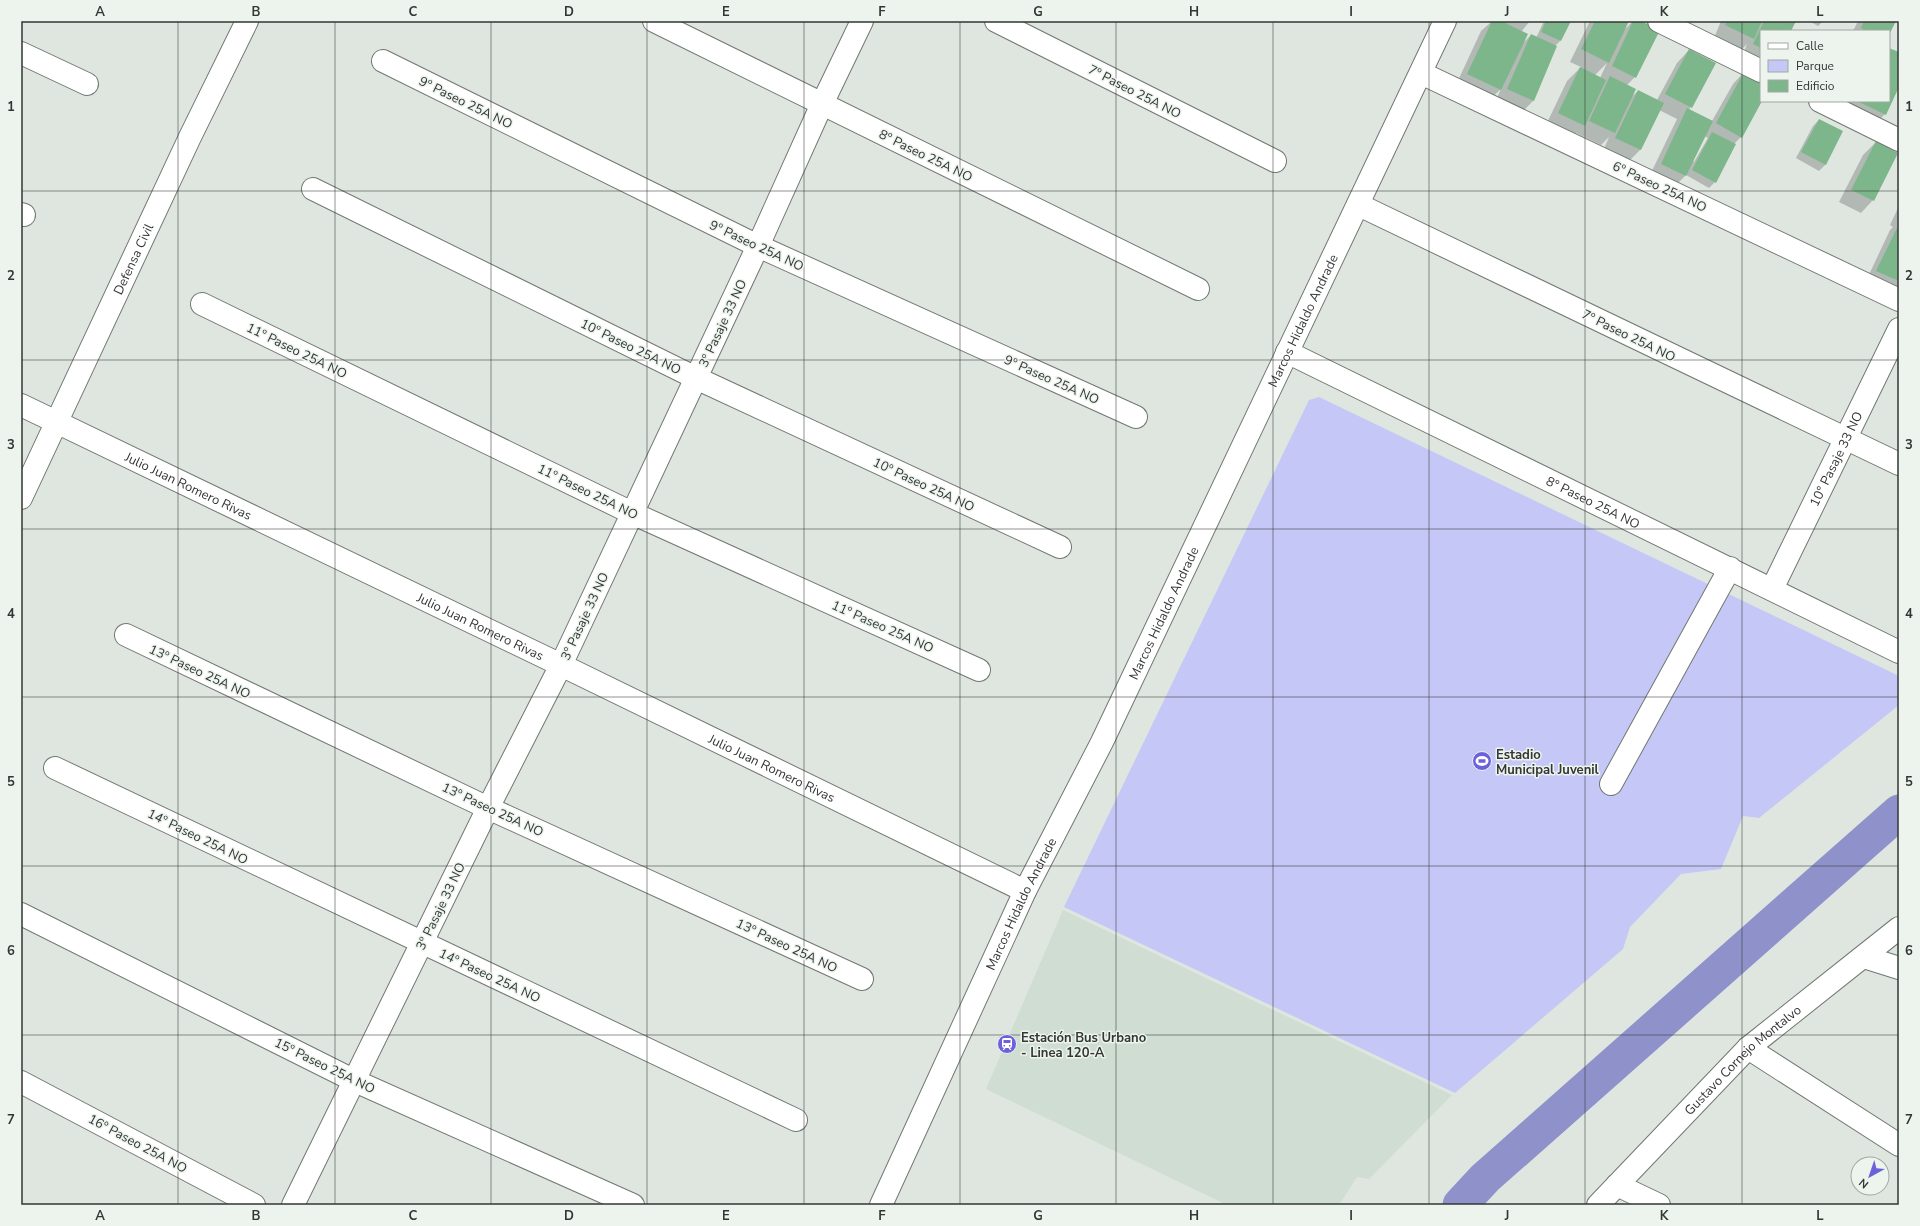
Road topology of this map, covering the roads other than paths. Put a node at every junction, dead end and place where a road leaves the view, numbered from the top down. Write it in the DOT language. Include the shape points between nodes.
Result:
graph roads {
  1 [pos="246,21"];
  2 [pos="654,21"];
  3 [pos="862,21"];
  4 [pos="996,21"];
  5 [pos="1445,21"];
  6 [pos="1659,21"];
  7 [pos="21,53"];
  8 [pos="384,61"];
  9 [pos="1760,72"];
  10 [pos="1421,73"];
  11 [pos="87,84"];
  12 [pos="1822,102"];
  13 [pos="822,104"];
  14 [pos="1899,140"];
  15 [pos="1275,161"];
  16 [pos="313,190"];
  17 [pos="1358,205"];
  18 [pos="758,246"];
  19 [pos="1198,289"];
  20 [pos="1899,300"];
  21 [pos="202,304"];
  22 [pos="1899,329"];
  23 [pos="1287,352"];
  24 [pos="696,378"];
  25 [pos="21,405"];
  26 [pos="1136,417"];
  27 [pos="56,422"];
  28 [pos="1845,438"];
  29 [pos="1899,464"];
  30 [pos="21,498"];
  31 [pos="632,513"];
  32 [pos="1060,547"];
  33 [pos="1730,568"];
  34 [pos="1772,589"];
  35 [pos="126,635"];
  36 [pos="1899,652"];
  37 [pos="561,665"];
  38 [pos="979,670"];
  39 [pos="55,768"];
  40 [pos="1611,784"];
  41 [pos="488,808"];
  42 [pos="1025,891"];
  43 [pos="21,914"];
  44 [pos="1899,928"];
  45 [pos="422,942"];
  46 [pos="1864,957"];
  47 [pos="1899,968"];
  48 [pos="862,979"];
  49 [pos="1748,1048"];
  50 [pos="355,1081"];
  51 [pos="21,1082"];
  52 [pos="796,1120"];
  53 [pos="1899,1145"];
  54 [pos="1617,1185"];
  55 [pos="254,1205"];
  56 [pos="294,1205"];
  57 [pos="634,1205"];
  58 [pos="881,1205"];
  59 [pos="1598,1205"];
  60 [pos="1659,1205"];
  1 -- 27 [label="street, Defensa Civil"];
  2 -- 13 [label="street, 8º Paseo 25A NO"];
  3 -- 13 [label="street, 3º Pasaje 33 NO"];
  4 -- 15 [label="street, 7º Paseo 25A NO"];
  5 -- 10 [label="street, Marcos Hidaldo Andrade"];
  6 -- 9 [label="street"];
  7 -- 11 [label="street"];
  8 -- 18 [label="street, 9º Paseo 25A NO"];
  10 -- 17 [label="street, Marcos Hidaldo Andrade"];
  10 -- 20 [label="street, 6º Paseo 25A NO"];
  12 -- 14 [label="street"];
  13 -- 18 [label="street, 3º Pasaje 33 NO"];
  13 -- 19 [label="street, 8º Paseo 25A NO"];
  16 -- 24 [label="street, 10º Paseo 25A NO"];
  17 -- 23 [label="street, Marcos Hidaldo Andrade"];
  17 -- 28 [label="street, 7º Paseo 25A NO"];
  18 -- 24 [label="street, 3º Pasaje 33 NO"];
  18 -- 26 [label="street, 9º Paseo 25A NO"];
  21 -- 31 [label="street, 11º Paseo 25A NO"];
  22 -- 28 [label="street, 10° Pasaje 33 NO"];
  23 -- 33 [label="street, 8° Paseo 25A NO"];
  23 -- 42 [label="street, Marcos Hidaldo Andrade" via="1102,742"];
  24 -- 31 [label="street, 3º Pasaje 33 NO"];
  24 -- 32 [label="street, 10º Paseo 25A NO"];
  25 -- 27 [label="street, Julio Juan Romero Rivas"];
  27 -- 30 [label="street, Defensa Civil"];
  27 -- 37 [label="street, Julio Juan Romero Rivas"];
  28 -- 29 [label="street, 7º Paseo 25A NO"];
  28 -- 34 [label="street, 10° Pasaje 33 NO"];
  31 -- 37 [label="street, 3º Pasaje 33 NO"];
  31 -- 38 [label="street, 11º Paseo 25A NO"];
  33 -- 34 [label="street, 8° Paseo 25A NO"];
  33 -- 40 [label="street"];
  34 -- 36 [label="street, 8° Paseo 25A NO"];
  35 -- 41 [label="street, 13º Paseo 25A NO"];
  37 -- 41 [label="street, 3º Pasaje 33 NO"];
  37 -- 42 [label="street, Julio Juan Romero Rivas"];
  39 -- 45 [label="street, 14º Paseo 25A NO"];
  41 -- 45 [label="street, 3º Pasaje 33 NO"];
  41 -- 48 [label="street, 13º Paseo 25A NO"];
  42 -- 58 [label="street, Marcos Hidaldo Andrade"];
  43 -- 50 [label="street, 15º Paseo 25A NO"];
  44 -- 46 [label="street, Gustavo Cornejo Montalvo"];
  45 -- 50 [label="street, 3º Pasaje 33 NO"];
  45 -- 52 [label="street, 14º Paseo 25A NO"];
  46 -- 47 [label="street"];
  46 -- 49 [label="street, Gustavo Cornejo Montalvo"];
  49 -- 53 [label="street"];
  49 -- 54 [label="street, Gustavo Cornejo Montalvo"];
  50 -- 56 [label="street, 3º Pasaje 33 NO"];
  50 -- 57 [label="street, 15º Paseo 25A NO"];
  51 -- 55 [label="street, 16º Paseo 25A NO"];
  54 -- 59 [label="street, Gustavo Cornejo Montalvo"];
  54 -- 60 [label="street"];
}
